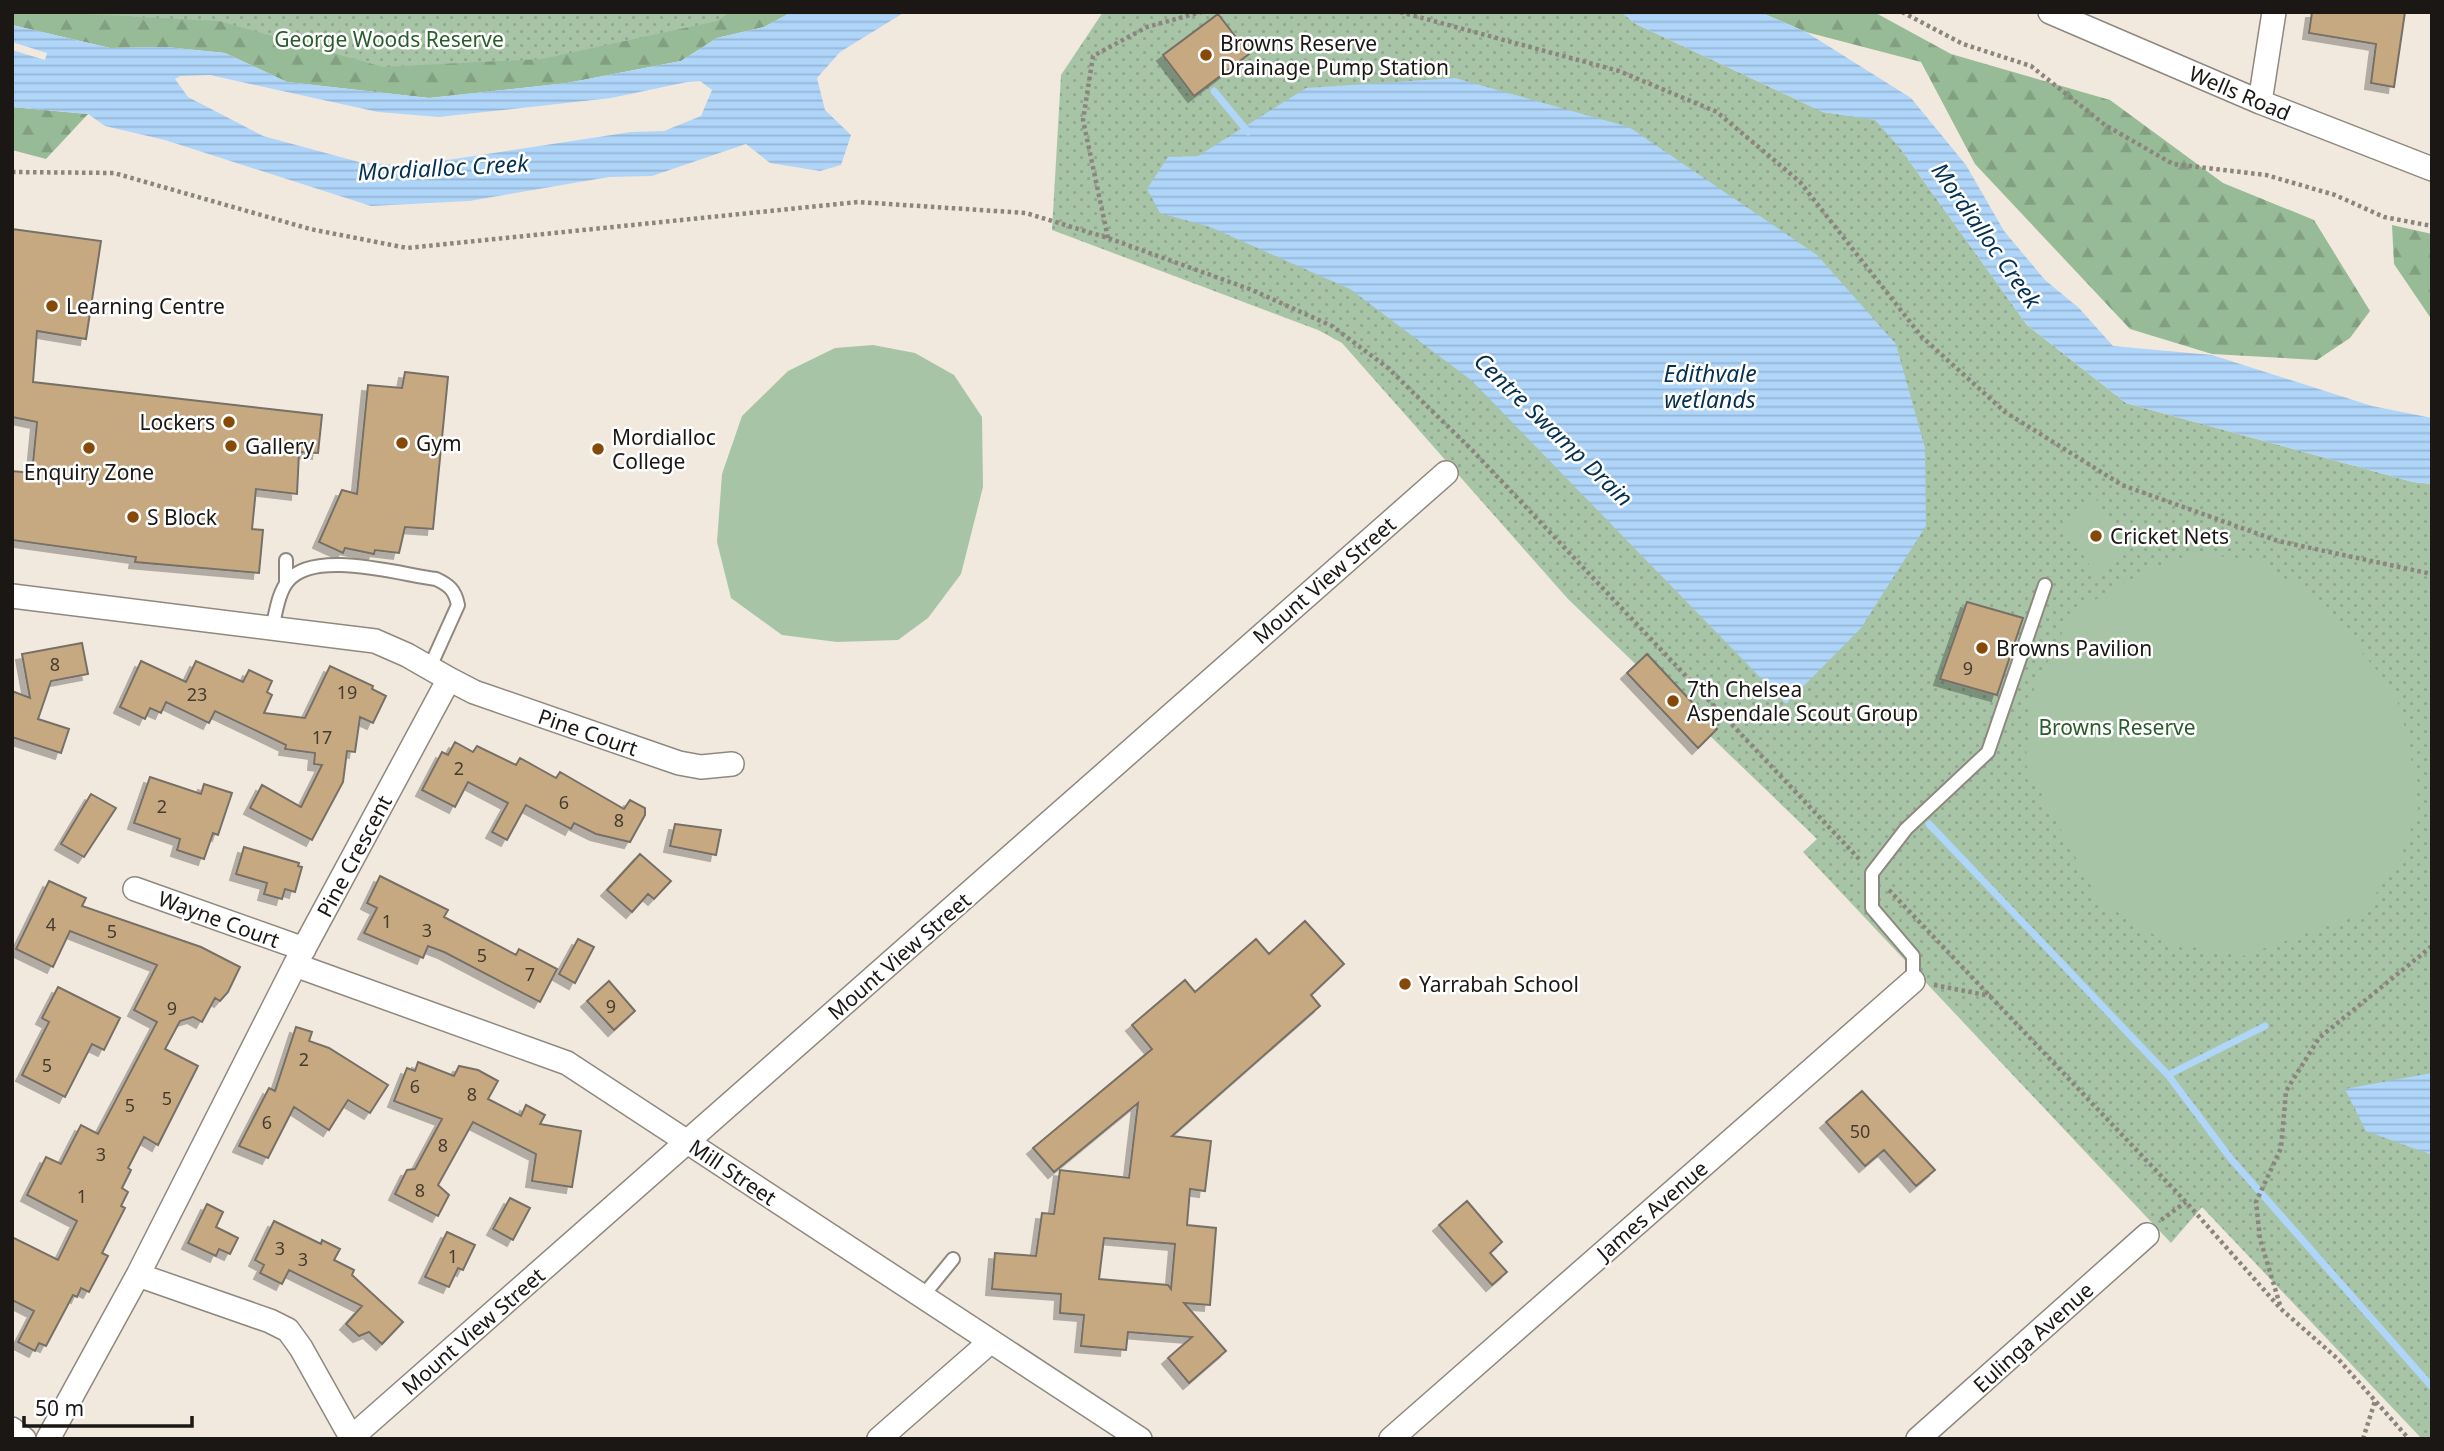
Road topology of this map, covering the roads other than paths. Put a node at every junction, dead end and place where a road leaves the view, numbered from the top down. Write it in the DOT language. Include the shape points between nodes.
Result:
graph roads {
  1 [pos="2050,12"];
  2 [pos="2274,12"];
  3 [pos="2260,102"];
  4 [pos="2432,169"];
  5 [pos="1446,473"];
  6 [pos="286,560"];
  7 [pos="286,583"];
  8 [pos="2045,585"];
  9 [pos="12,596"];
  10 [pos="272,628"];
  11 [pos="439,673"];
  12 [pos="732,764"];
  13 [pos="135,889"];
  14 [pos="299,957"];
  15 [pos="1913,981"];
  16 [pos="688,1142"];
  17 [pos="2147,1235"];
  18 [pos="953,1259"];
  19 [pos="138,1275"];
  20 [pos="922,1297"];
  21 [pos="990,1342"];
  22 [pos="12,1429"];
  23 [pos="47,1436"];
  24 [pos="351,1438"];
  25 [pos="24,1439"];
  26 [pos="879,1439"];
  27 [pos="1140,1439"];
  28 [pos="1391,1439"];
  29 [pos="1918,1439"];
  1 -- 3 [label="street, Wells Road"];
  2 -- 3 [label="street"];
  3 -- 4 [label="street, Wells Road"];
  5 -- 16 [label="street, Mount View Street"];
  6 -- 7 [label="lane"];
  7 -- 10 [label="lane"];
  7 -- 11 [label="lane" via="314,565 339,565 448,585 458,605"];
  8 -- 15 [label="lane" via="1988,752 1906,829 1872,873 1872,908 1913,956"];
  9 -- 10 [label="street"];
  10 -- 11 [label="street" via="375,641"];
  11 -- 12 [label="street, Pine Court" via="474,692 679,764"];
  11 -- 14 [label="street, Pine Crescent"];
  13 -- 14 [label="street, Wayne Court"];
  14 -- 16 [label="street, Mill Street" via="567,1063"];
  14 -- 19 [label="street, Pine Crescent"];
  15 -- 28 [label="street, James Avenue"];
  16 -- 20 [label="street, Mill Street"];
  16 -- 24 [label="street, Mount View Street"];
  17 -- 29 [label="street, Eulinga Avenue"];
  18 -- 20 [label="lane"];
  19 -- 23 [label="street, Pine Crescent"];
  19 -- 24 [label="street" via="288,1330"];
  20 -- 21 [label="street, Mill Street"];
  21 -- 26 [label="street"];
  21 -- 27 [label="street, Mill Street"];
  22 -- 25 [label="street"];
}
